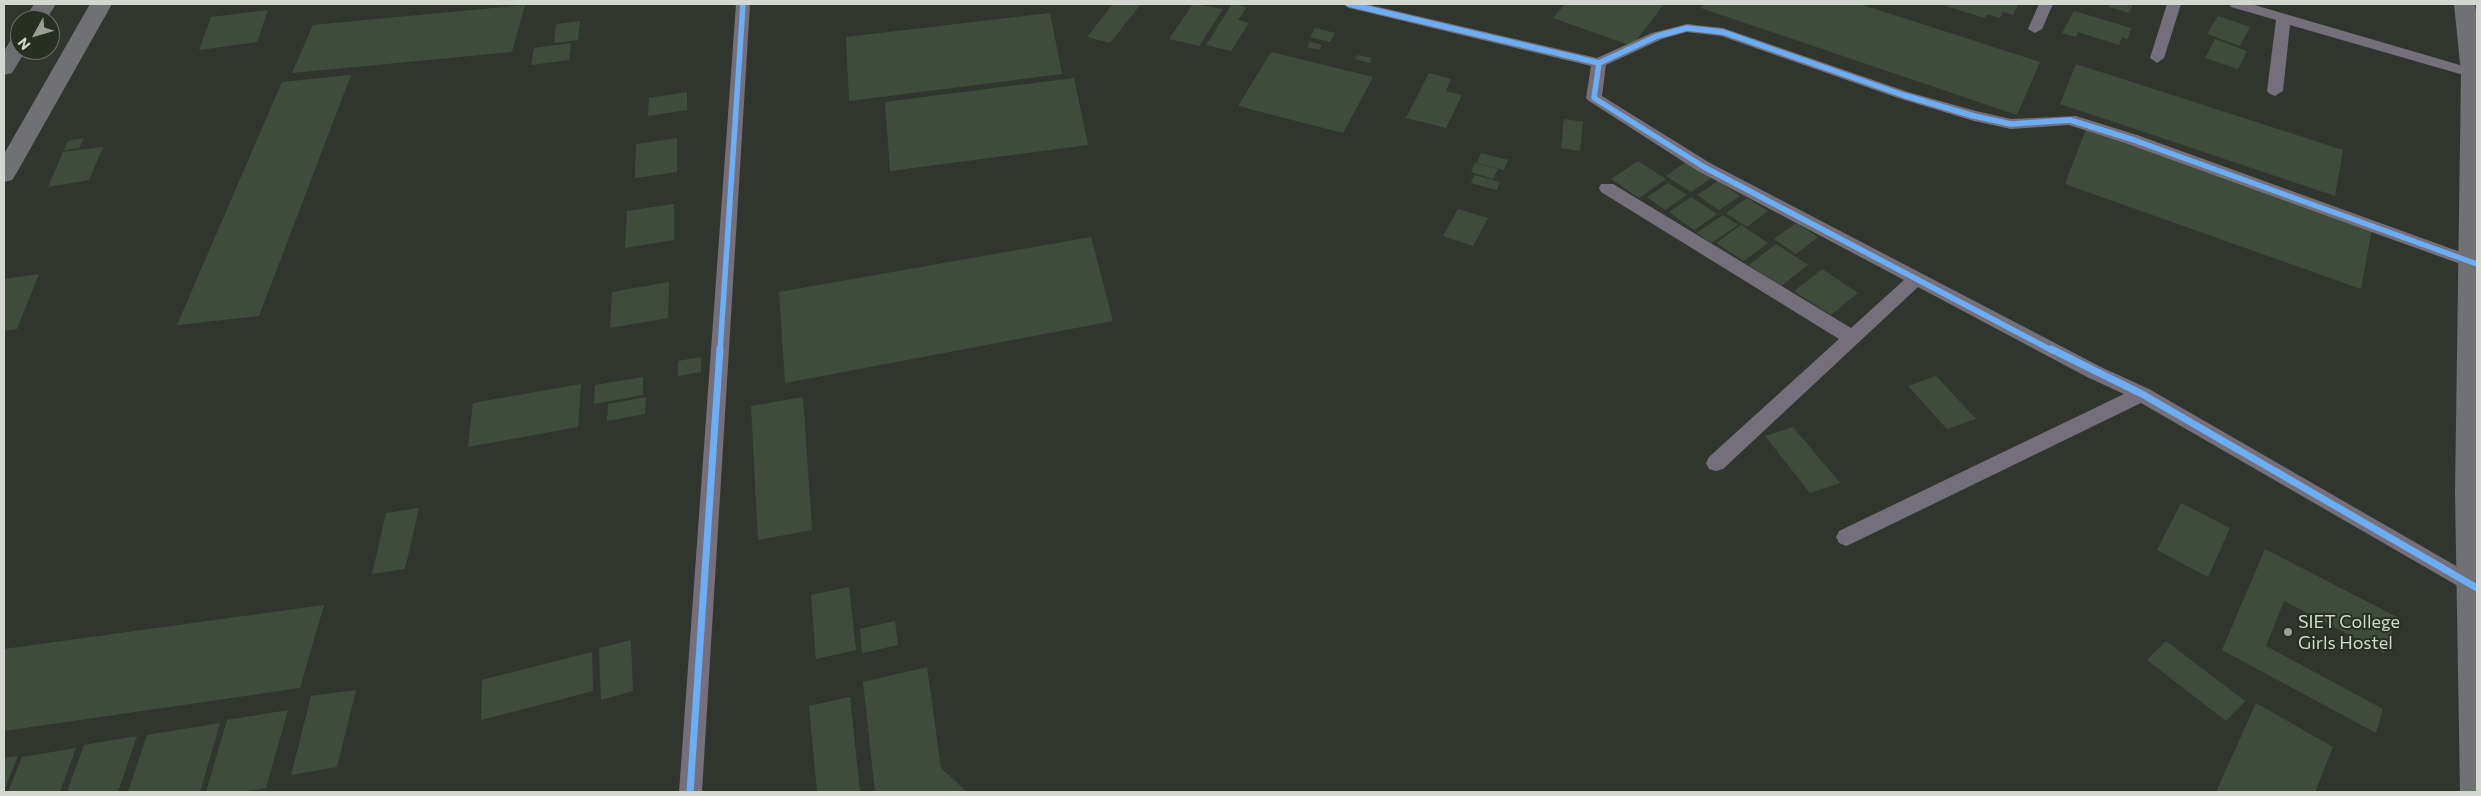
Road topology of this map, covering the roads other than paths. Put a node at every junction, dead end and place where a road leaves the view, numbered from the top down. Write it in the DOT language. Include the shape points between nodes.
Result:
graph roads {
  1 [pos="101,4"];
  2 [pos="743,4"];
  3 [pos="1349,4"];
  4 [pos="2046,4"];
  5 [pos="2174,4"];
  6 [pos="2236,4"];
  7 [pos="2465,4"];
  8 [pos="2284,18"];
  9 [pos="2035,29"];
  10 [pos="2157,58"];
  11 [pos="1599,63"];
  12 [pos="2472,73"];
  13 [pos="2275,91"];
  14 [pos="4,174"];
  15 [pos="1607,188"];
  16 [pos="2474,263"];
  17 [pos="1916,279"];
  18 [pos="1852,338"];
  19 [pos="2142,394"];
  20 [pos="1716,463"];
  21 [pos="1846,537"];
  22 [pos="2475,587"];
  23 [pos="690,792"];
  24 [pos="2477,792"];
  1 -- 14 [label="main road"];
  2 -- 23 [label="street"];
  3 -- 11 [label="street"];
  4 -- 9 [label="street"];
  5 -- 10 [label="street"];
  6 -- 8 [label="street"];
  7 -- 12 [label="main road"];
  8 -- 12 [label="street"];
  8 -- 13 [label="street"];
  11 -- 16 [label="street" via="1657,36 1687,28 1723,32 1903,95 1974,116 2011,124 2070,120"];
  11 -- 17 [label="street" via="1594,98 1624,119 1704,167"];
  12 -- 16 [label="main road"];
  15 -- 18 [label="street"];
  16 -- 22 [label="main road" via="2470,492"];
  17 -- 18 [label="street"];
  17 -- 19 [label="street"];
  18 -- 20 [label="street"];
  19 -- 21 [label="street"];
  19 -- 22 [label="street"];
  22 -- 24 [label="main road"];
}
